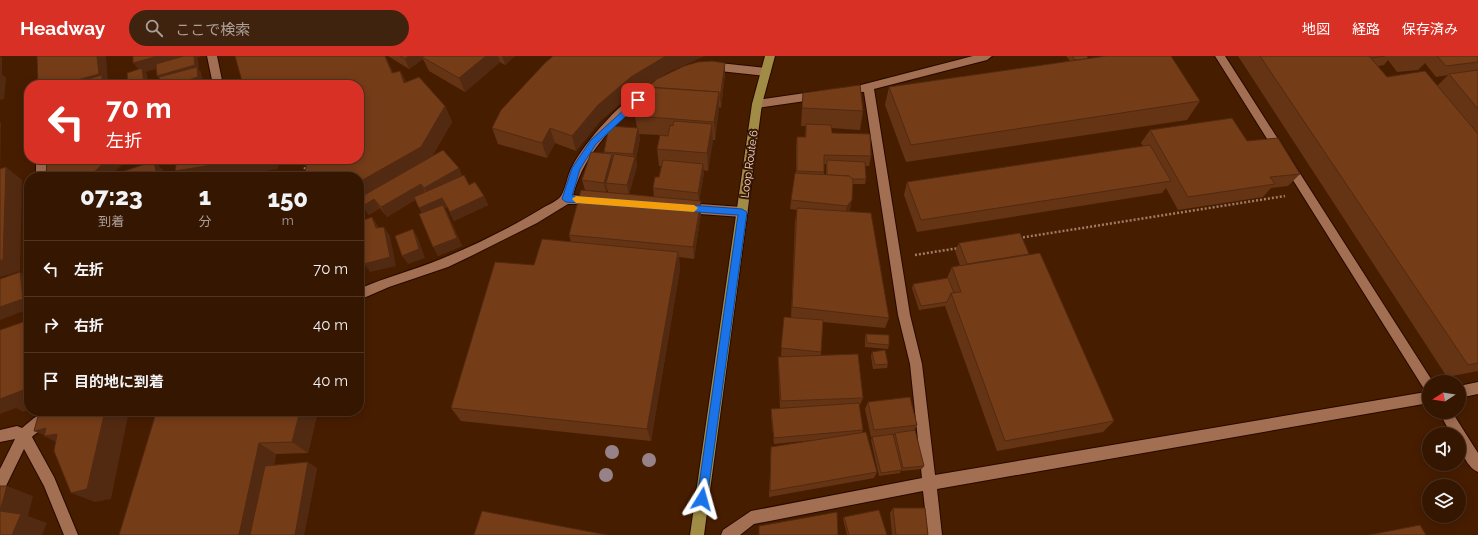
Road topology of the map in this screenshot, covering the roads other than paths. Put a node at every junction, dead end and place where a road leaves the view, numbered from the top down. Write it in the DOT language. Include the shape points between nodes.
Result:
graph roads {
  1 [pos="212,56"];
  2 [pos="770,56"];
  3 [pos="986,56"];
  4 [pos="1220,56"];
  5 [pos="700,67"];
  6 [pos="766,72"];
  7 [pos="217,80"];
  8 [pos="662,83"];
  9 [pos="869,88"];
  10 [pos="854,90"];
  11 [pos="831,93"];
  12 [pos="757,104"];
  13 [pos="566,199"];
  14 [pos="604,202"];
  15 [pos="673,207"];
  16 [pos="742,212"];
  17 [pos="364,292"];
  18 [pos="1422,376"];
  19 [pos="1478,388"];
  20 [pos="1466,391"];
  21 [pos="1422,398"];
  22 [pos="50,416"];
  23 [pos="24,435"];
  24 [pos="0,436"];
  25 [pos="1466,445"];
  26 [pos="1478,465"];
  27 [pos="0,483"];
  28 [pos="930,483"];
  29 [pos="71,535"];
  30 [pos="697,535"];
  31 [pos="728,535"];
  32 [pos="935,535"];
  1 -- 7 [label="street"];
  2 -- 6 [label="main road, Loop Route 6"];
  3 -- 9 [label="street"];
  4 -- 18 [label="street"];
  5 -- 6 [label="street" via="711,65"];
  6 -- 12 [label="main road, Loop Route 6"];
  8 -- 13 [label="street" via="593,142 576,168"];
  9 -- 10 [label="street"];
  9 -- 28 [label="street" via="904,315 916,364"];
  11 -- 12 [label="street"];
  12 -- 16 [label="main road, Loop Route 6"];
  13 -- 14 [label="street"];
  13 -- 17 [label="street" via="533,220 467,253"];
  15 -- 16 [label="street"];
  16 -- 30 [label="main road, Loop Route 6"];
  19 -- 20 [label="street"];
  21 -- 28 [label="street"];
  22 -- 23 [label="street"];
  23 -- 24 [label="street" via="17,432"];
  23 -- 27 [label="street"];
  23 -- 29 [label="street" via="50,482"];
  25 -- 26 [label="street"];
  28 -- 31 [label="street" via="751,518"];
  28 -- 32 [label="street"];
}
